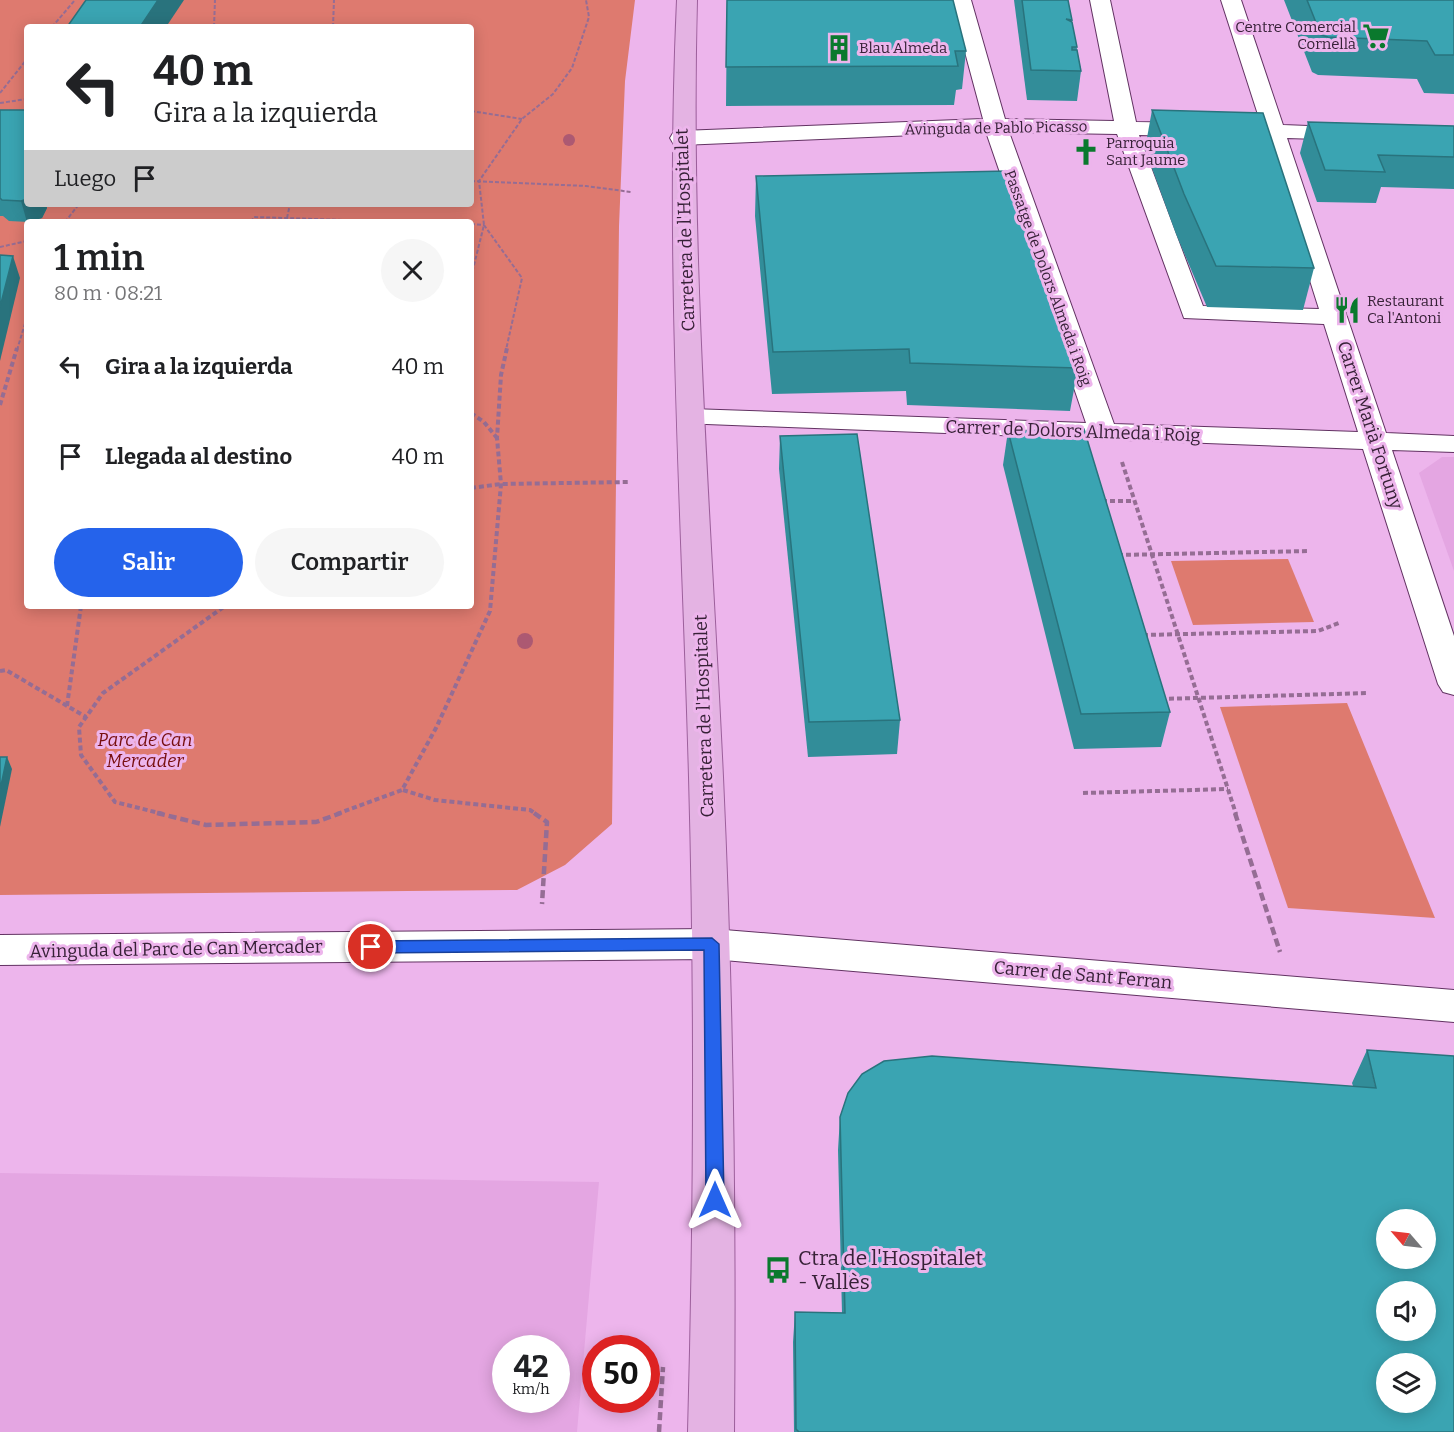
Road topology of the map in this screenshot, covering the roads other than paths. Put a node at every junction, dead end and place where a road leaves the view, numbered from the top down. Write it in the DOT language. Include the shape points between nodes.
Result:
graph roads {
  1 [pos="687,0"];
  2 [pos="961,0"];
  3 [pos="1100,0"];
  4 [pos="1231,0"];
  5 [pos="994,125"];
  6 [pos="1126,127"];
  7 [pos="1275,131"];
  8 [pos="1370,134"];
  9 [pos="681,138"];
  10 [pos="1335,318"];
  11 [pos="691,417"];
  12 [pos="1103,432"];
  13 [pos="1375,441"];
  14 [pos="1454,444"];
  15 [pos="1454,684"];
  16 [pos="712,944"];
  17 [pos="0,950"];
  18 [pos="1454,1006"];
  19 [pos="711,1432"];
  1 -- 9 [label="main road, Carretera de l'Hospitalet"];
  2 -- 5 [label="street, Passatge de Dolors Almeda i Roig"];
  3 -- 6 [label="street"];
  4 -- 7 [label="street, Carrer Marià Fortuny"];
  5 -- 6 [label="street, Avinguda de Pablo Picasso"];
  5 -- 9 [label="street, Avinguda de Pablo Picasso"];
  5 -- 12 [label="street, Passatge de Dolors Almeda i Roig"];
  6 -- 7 [label="street, Avinguda de Pablo Picasso"];
  6 -- 10 [label="street" via="1193,313"];
  7 -- 8 [label="street, Avinguda de Pablo Picasso"];
  7 -- 10 [label="street, Carrer Marià Fortuny"];
  9 -- 11 [label="main road, Carretera de l'Hospitalet"];
  10 -- 13 [label="street, Carrer Marià Fortuny"];
  11 -- 12 [label="street, Carrer de Dolors Almeda i Roig"];
  11 -- 16 [label="main road, Carretera de l'Hospitalet"];
  12 -- 13 [label="street, Carrer de Dolors Almeda i Roig"];
  13 -- 14 [label="street, Carrer de Dolors Almeda i Roig"];
  13 -- 15 [label="street, Carrer Marià Fortuny"];
  16 -- 17 [label="street, Avinguda del Parc de Can Mercader"];
  16 -- 18 [label="street, Carrer de Sant Ferran"];
  16 -- 19 [label="main road, Carretera de l'Hospitalet" via="715,1265"];
}
